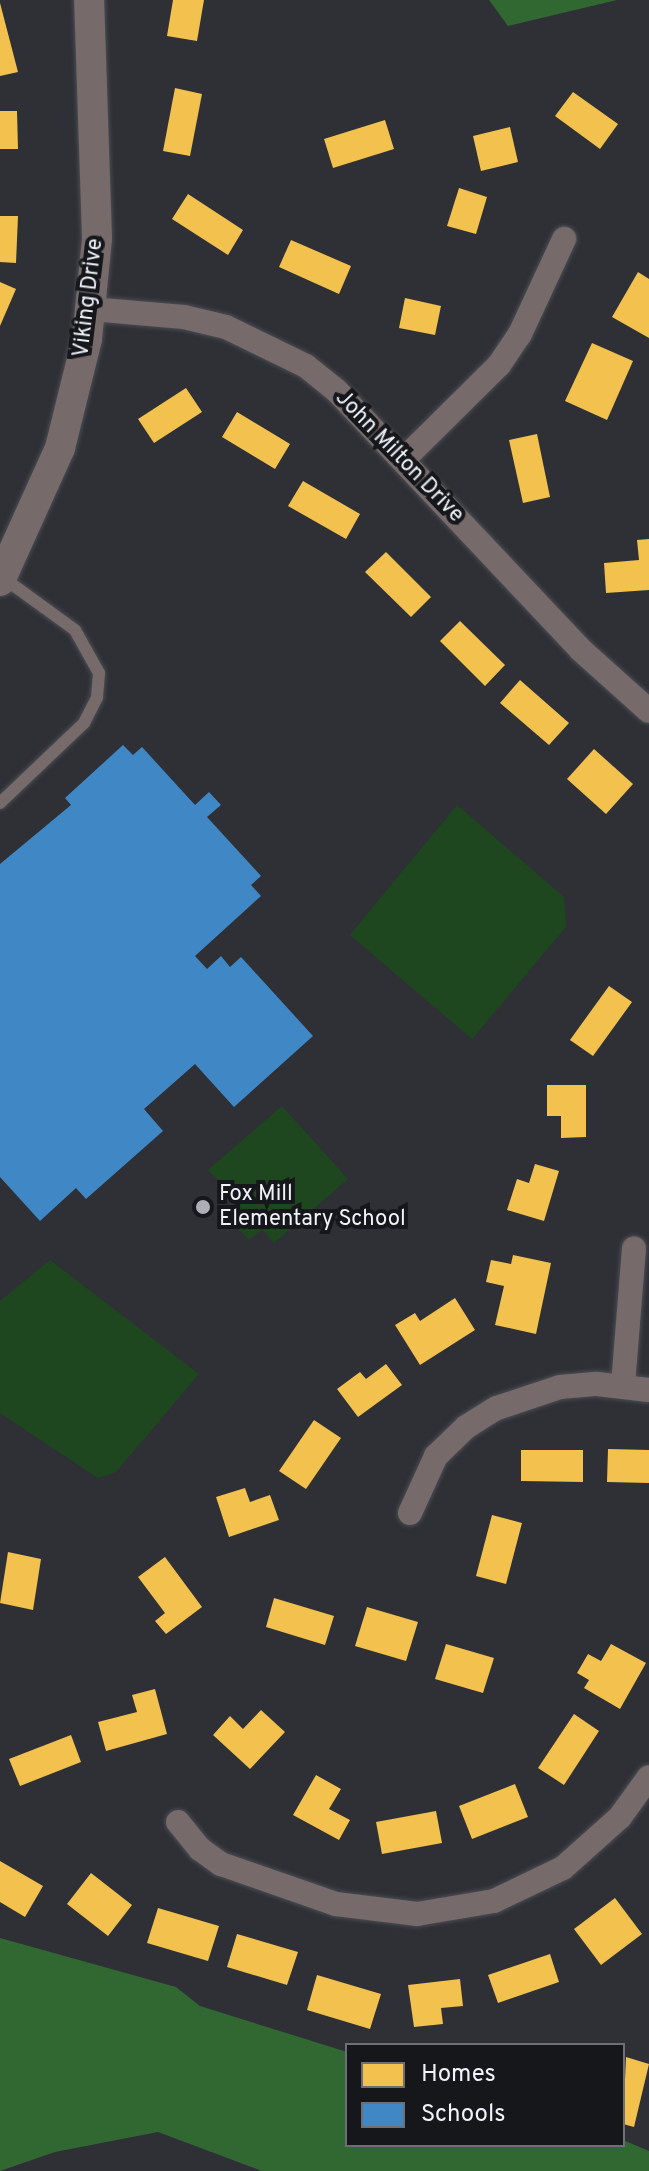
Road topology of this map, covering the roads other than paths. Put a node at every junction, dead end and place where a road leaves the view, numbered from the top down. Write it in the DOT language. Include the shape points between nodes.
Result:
graph roads {
  1 [pos="89,0"];
  2 [pos="564,239"];
  3 [pos="91,309"];
  4 [pos="403,460"];
  5 [pos="1,579"];
  6 [pos="647,705"];
  7 [pos="0,803"];
  8 [pos="634,1248"];
  9 [pos="623,1385"];
  10 [pos="649,1390"];
  11 [pos="410,1513"];
  12 [pos="649,1777"];
  13 [pos="178,1822"];
  1 -- 3 [label="street, Viking Drive" via="97,194"];
  2 -- 4 [label="street" via="520,334 499,365"];
  3 -- 4 [label="street, John Milton Drive" via="184,317 266,342 336,390"];
  3 -- 5 [label="street, Viking Drive" via="60,448"];
  4 -- 6 [label="street, John Milton Drive" via="581,650"];
  5 -- 7 [label="lane" via="75,630 99,673 97,697 84,723"];
  8 -- 9 [label="street"];
  9 -- 10 [label="street"];
  9 -- 11 [label="street" via="560,1387 487,1415 436,1456"];
  12 -- 13 [label="street" via="620,1817 563,1868 494,1901 417,1914 336,1904 221,1864"];
}
